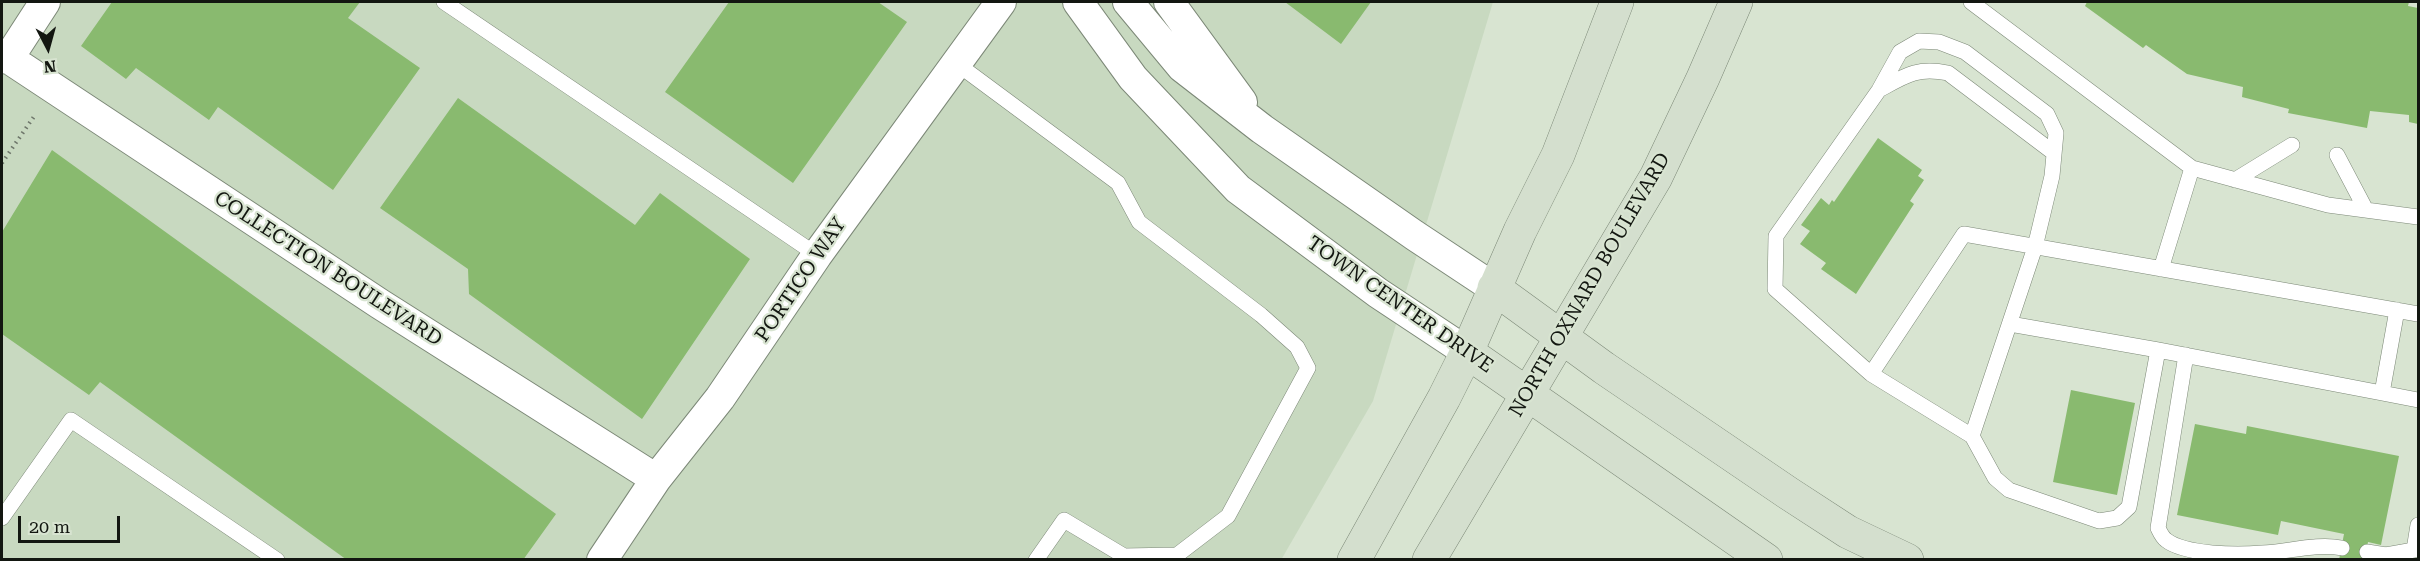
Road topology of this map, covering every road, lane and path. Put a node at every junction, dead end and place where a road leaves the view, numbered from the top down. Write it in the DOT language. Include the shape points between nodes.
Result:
graph roads {
  1 [pos="45,2"];
  2 [pos="444,2"];
  3 [pos="1000,2"];
  4 [pos="1078,2"];
  5 [pos="1128,2"];
  6 [pos="1169,2"];
  7 [pos="1617,2"];
  8 [pos="1736,2"];
  9 [pos="1971,2"];
  10 [pos="5,57"];
  11 [pos="956,63"];
  12 [pos="53,89"];
  13 [pos="1879,90"];
  14 [pos="1262,129"];
  15 [pos="2292,145"];
  16 [pos="2054,153"];
  17 [pos="2337,155"];
  18 [pos="2,163"];
  19 [pos="2192,168"];
  20 [pos="2235,180"];
  21 [pos="2366,210"];
  22 [pos="2418,217"];
  23 [pos="2035,247"];
  24 [pos="817,255"];
  25 [pos="2161,269"];
  26 [pos="1494,288"];
  27 [pos="2397,310"];
  28 [pos="2418,314"];
  29 [pos="2010,324"];
  30 [pos="1562,338"];
  31 [pos="2158,350"];
  32 [pos="1467,352"];
  33 [pos="2186,355"];
  34 [pos="1871,374"];
  35 [pos="1528,393"];
  36 [pos="2382,393"];
  37 [pos="2418,400"];
  38 [pos="1972,436"];
  39 [pos="657,479"];
  40 [pos="2,518"];
  41 [pos="2418,525"];
  42 [pos="2342,548"];
  43 [pos="2367,552"];
  44 [pos="277,560"];
  45 [pos="602,560"];
  46 [pos="1036,560"];
  47 [pos="1354,560"];
  48 [pos="1429,560"];
  49 [pos="1766,560"];
  50 [pos="1907,560"];
  1 -- 10 [label="street"];
  2 -- 24 [label="lane"];
  3 -- 11 [label="street, PORTICO WAY"];
  4 -- 32 [label="street, TOWN CENTER DRIVE" via="1133,78 1238,189 1378,293"];
  5 -- 14 [label="street" via="1182,67"];
  6 -- 14 [label="street"];
  7 -- 26 [label="main road" via="1558,155"];
  8 -- 30 [label="main road, NORTH OXNARD BOULEVARD" via="1656,177"];
  9 -- 19 [label="lane"];
  10 -- 12 [label="street, COLLECTION BOULEVARD"];
  11 -- 24 [label="street, PORTICO WAY"];
  11 -- 46 [label="lane" via="1118,183 1139,222 1261,315 1297,347 1308,368 1228,516 1177,555 1124,556 1064,520"];
  12 -- 18 [label="path"];
  12 -- 39 [label="street, COLLECTION BOULEVARD" via="380,304"];
  13 -- 16 [label="lane" via="1927,69 1948,73"];
  13 -- 16 [label="lane" via="1900,52 1919,41 1956,48 2047,114 2056,133"];
  13 -- 34 [label="lane" via="1776,236 1775,290"];
  14 -- 26 [label="street"];
  15 -- 20 [label="lane"];
  16 -- 23 [label="lane"];
  17 -- 21 [label="lane"];
  19 -- 20 [label="lane"];
  19 -- 25 [label="lane"];
  20 -- 21 [label="lane" via="2328,205"];
  21 -- 22 [label="lane"];
  23 -- 25 [label="lane"];
  23 -- 29 [label="lane"];
  23 -- 34 [label="lane" via="1964,234"];
  24 -- 39 [label="street, PORTICO WAY" via="720,398"];
  25 -- 27 [label="lane"];
  26 -- 30 [label="main road"];
  26 -- 32 [label="main road"];
  27 -- 28 [label="lane"];
  27 -- 36 [label="lane"];
  29 -- 31 [label="lane"];
  29 -- 38 [label="lane"];
  30 -- 35 [label="main road, NORTH OXNARD BOULEVARD"];
  30 -- 50 [label="main road" via="1848,532"];
  31 -- 33 [label="lane"];
  31 -- 38 [label="lane" via="2129,507 2117,518 2099,521 2009,490 1995,478"];
  32 -- 35 [label="main road, TOWN CENTER DRIVE"];
  32 -- 47 [label="main road"];
  33 -- 36 [label="lane"];
  33 -- 42 [label="lane" via="2158,528 2165,539 2180,547 2208,552"];
  34 -- 38 [label="lane"];
  35 -- 48 [label="main road, NORTH OXNARD BOULEVARD"];
  35 -- 49 [label="main road, TOWN CENTER DRIVE"];
  36 -- 37 [label="lane"];
  39 -- 45 [label="street, PORTICO WAY"];
  40 -- 44 [label="lane" via="71,420"];
  41 -- 43 [label="lane" via="2414,550 2386,555"];
}
